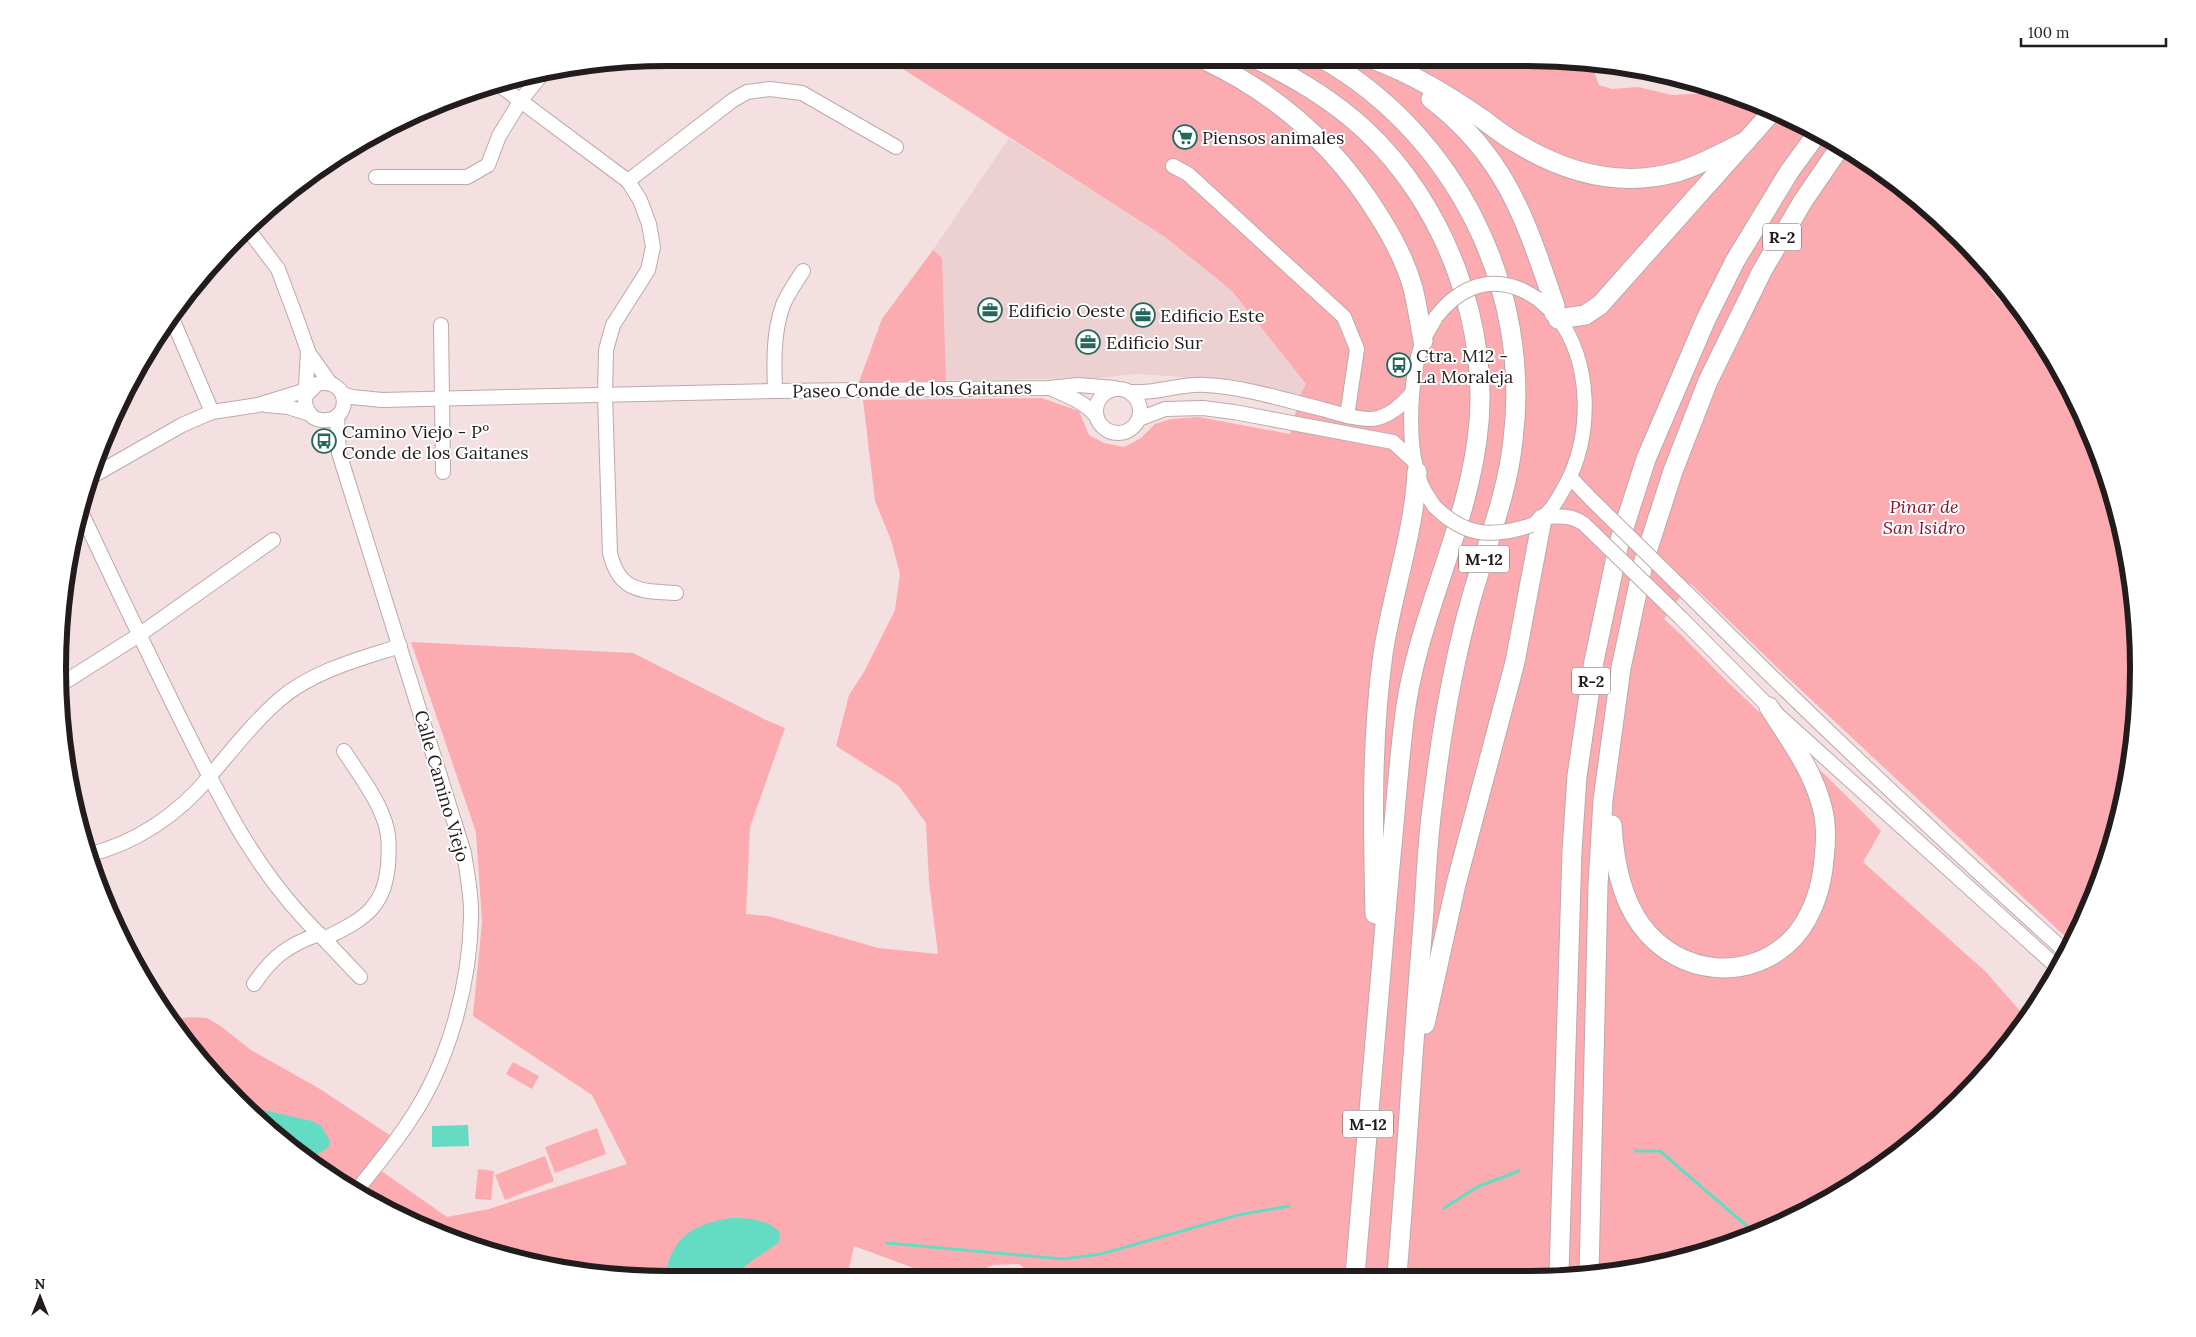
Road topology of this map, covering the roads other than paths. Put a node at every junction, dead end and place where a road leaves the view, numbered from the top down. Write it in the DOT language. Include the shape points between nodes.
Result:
graph roads {
  1 [pos="1216,66"];
  2 [pos="1270,66"];
  3 [pos="1335,66"];
  4 [pos="1374,66"];
  5 [pos="1389,66"];
  6 [pos="536,82"];
  7 [pos="505,89"];
  8 [pos="521,100"];
  9 [pos="1768,116"];
  10 [pos="1813,139"];
  11 [pos="1746,141"];
  12 [pos="896,147"];
  13 [pos="1837,152"];
  14 [pos="1173,166"];
  15 [pos="376,178"];
  16 [pos="628,181"];
  17 [pos="252,234"];
  18 [pos="803,271"];
  19 [pos="1556,316"];
  20 [pos="175,325"];
  21 [pos="441,325"];
  22 [pos="1423,341"];
  23 [pos="308,352"];
  24 [pos="330,383"];
  25 [pos="1049,388"];
  26 [pos="1115,388"];
  27 [pos="308,391"];
  28 [pos="775,391"];
  29 [pos="1131,392"];
  30 [pos="343,394"];
  31 [pos="1412,394"];
  32 [pos="605,395"];
  33 [pos="442,398"];
  34 [pos="382,400"];
  35 [pos="258,405"];
  36 [pos="212,412"];
  37 [pos="339,415"];
  38 [pos="1096,416"];
  39 [pos="1347,416"];
  40 [pos="313,417"];
  41 [pos="1140,419"];
  42 [pos="339,453"];
  43 [pos="1416,467"];
  44 [pos="99,472"];
  45 [pos="443,472"];
  46 [pos="1570,478"];
  47 [pos="1539,520"];
  48 [pos="85,522"];
  49 [pos="272,540"];
  50 [pos="1643,564"];
  51 [pos="676,593"];
  52 [pos="139,635"];
  53 [pos="400,646"];
  54 [pos="67,681"];
  55 [pos="1769,707"];
  56 [pos="344,751"];
  57 [pos="210,778"];
  58 [pos="95,853"];
  59 [pos="321,936"];
  60 [pos="2061,948"];
  61 [pos="2053,963"];
  62 [pos="1380,973"];
  63 [pos="360,978"];
  64 [pos="254,984"];
  65 [pos="1410,1124"];
  66 [pos="360,1186"];
  67 [pos="1589,1267"];
  68 [pos="1559,1269"];
  69 [pos="1355,1271"];
  70 [pos="1397,1271"];
  1 -- 22 [label="highway" via="1249,83 1290,112 1354,177 1384,224 1403,262 1413,288"];
  2 -- 62 [label="highway, M-12" via="1340,108 1365,130 1412,184 1456,266 1468,306 1479,370 1478,439 1468,487 1421,636 1404,717"];
  3 -- 65 [label="highway, M-12" via="1386,103 1416,132 1464,200 1483,236 1498,276 1508,309 1515,363 1515,421 1507,481 1470,601 1450,680 1432,804 1413,1041"];
  4 -- 19 [label="highway" via="1430,98 1481,145 1519,207"];
  5 -- 11 [label="highway" via="1425,82 1536,154 1567,169 1590,175 1635,178 1664,175 1698,165"];
  6 -- 8 [label="street"];
  7 -- 8 [label="street"];
  8 -- 15 [label="street" via="499,136 488,165 466,177"];
  8 -- 16 [label="street"];
  9 -- 11 [label="highway"];
  10 -- 68 [label="highway, R-2" via="1789,172 1735,261 1706,319 1646,459 1619,543 1594,661 1577,776"];
  11 -- 19 [label="highway" via="1600,305 1585,315"];
  12 -- 16 [label="street" via="802,92 770,89 747,92 732,100"];
  13 -- 50 [label="highway, R-2" via="1803,201 1762,271 1708,381 1673,471"];
  14 -- 39 [label="street" via="1188,174 1344,317 1357,349"];
  16 -- 32 [label="street" via="640,200 653,247 648,270 613,325 606,350"];
  17 -- 23 [label="street" via="278,269"];
  18 -- 28 [label="street, Paseo Conde de los Gaitanes" via="784,304 778,325 774,347"];
  19 -- 22 [label="street, bridge" via="1538,299 1517,288 1489,284 1453,297 1436,317"];
  19 -- 46 [label="street" via="1572,345 1583,382 1583,437"];
  20 -- 36 [label="street"];
  21 -- 33 [label="street"];
  22 -- 31 [label="street"];
  23 -- 24 [label="street"];
  23 -- 27 [label="street"];
  24 -- 27 [label="street" via="317,384"];
  24 -- 30 [label="street"];
  25 -- 26 [label="street, Paseo Conde de los Gaitanes" via="1078,385"];
  25 -- 28 [label="street, Paseo Conde de los Gaitanes"];
  25 -- 38 [label="street, Paseo Conde de los Gaitanes" via="1073,398"];
  26 -- 29 [label="street"];
  26 -- 38 [label="street" via="1100,398"];
  27 -- 35 [label="street"];
  27 -- 40 [label="street" via="305,404"];
  28 -- 32 [label="street, Paseo Conde de los Gaitanes"];
  29 -- 39 [label="street" via="1143,393 1186,384 1235,388"];
  29 -- 41 [label="street" via="1140,404"];
  30 -- 34 [label="street, Paseo Conde de los Gaitanes"];
  30 -- 37 [label="street"];
  31 -- 39 [label="street" via="1395,410 1376,419"];
  31 -- 43 [label="street"];
  32 -- 33 [label="street, Paseo Conde de los Gaitanes"];
  32 -- 51 [label="street" via="610,553 614,570 624,582 637,589"];
  33 -- 34 [label="street, Paseo Conde de los Gaitanes"];
  33 -- 45 [label="street"];
  34 -- 37 [label="street, Paseo Conde de los Gaitanes" via="355,406"];
  35 -- 36 [label="street"];
  35 -- 40 [label="street" via="288,407"];
  36 -- 44 [label="street" via="182,425"];
  37 -- 40 [label="street" via="330,420"];
  37 -- 42 [label="street, Calle Camino Viejo"];
  38 -- 41 [label="street" via="1100,424 1113,433 1129,431"];
  40 -- 42 [label="street, Calle Camino Viejo"];
  41 -- 43 [label="street" via="1165,409 1203,408 1234,412 1393,442"];
  42 -- 53 [label="street, Calle Camino Viejo"];
  43 -- 47 [label="street, bridge" via="1434,506 1448,520 1467,530 1501,533"];
  43 -- 62 [label="highway" via="1411,526 1383,653 1377,713 1372,785 1376,952"];
  46 -- 47 [label="street" via="1554,506"];
  46 -- 60 [label="street, bridge" via="1787,693"];
  47 -- 55 [label="street, bridge" via="1563,516 1584,524"];
  47 -- 65 [label="highway" via="1513,670 1469,834 1428,1007"];
  48 -- 52 [label="street"];
  49 -- 52 [label="street"];
  50 -- 55 [label="highway" via="1617,749 1612,824 1614,851 1620,882 1630,908 1648,935 1673,956 1704,967 1744,966 1775,953 1795,936 1818,893 1826,839 1822,807 1808,769"];
  50 -- 67 [label="highway, R-2" via="1621,668 1603,800"];
  52 -- 54 [label="street"];
  52 -- 57 [label="street"];
  53 -- 57 [label="street" via="332,669 280,699"];
  53 -- 66 [label="street, Calle Camino Viejo" via="464,853 471,917 466,974 453,1030 435,1076 411,1120"];
  55 -- 61 [label="street"];
  56 -- 59 [label="street" via="383,816 389,843 387,870 385,885 371,909 357,921"];
  57 -- 58 [label="street" via="183,804 144,832"];
  57 -- 59 [label="street" via="240,835 262,868"];
  59 -- 63 [label="street"];
  59 -- 64 [label="street" via="290,946 266,965"];
  62 -- 69 [label="highway, M-12"];
  65 -- 70 [label="highway, M-12"];
}
